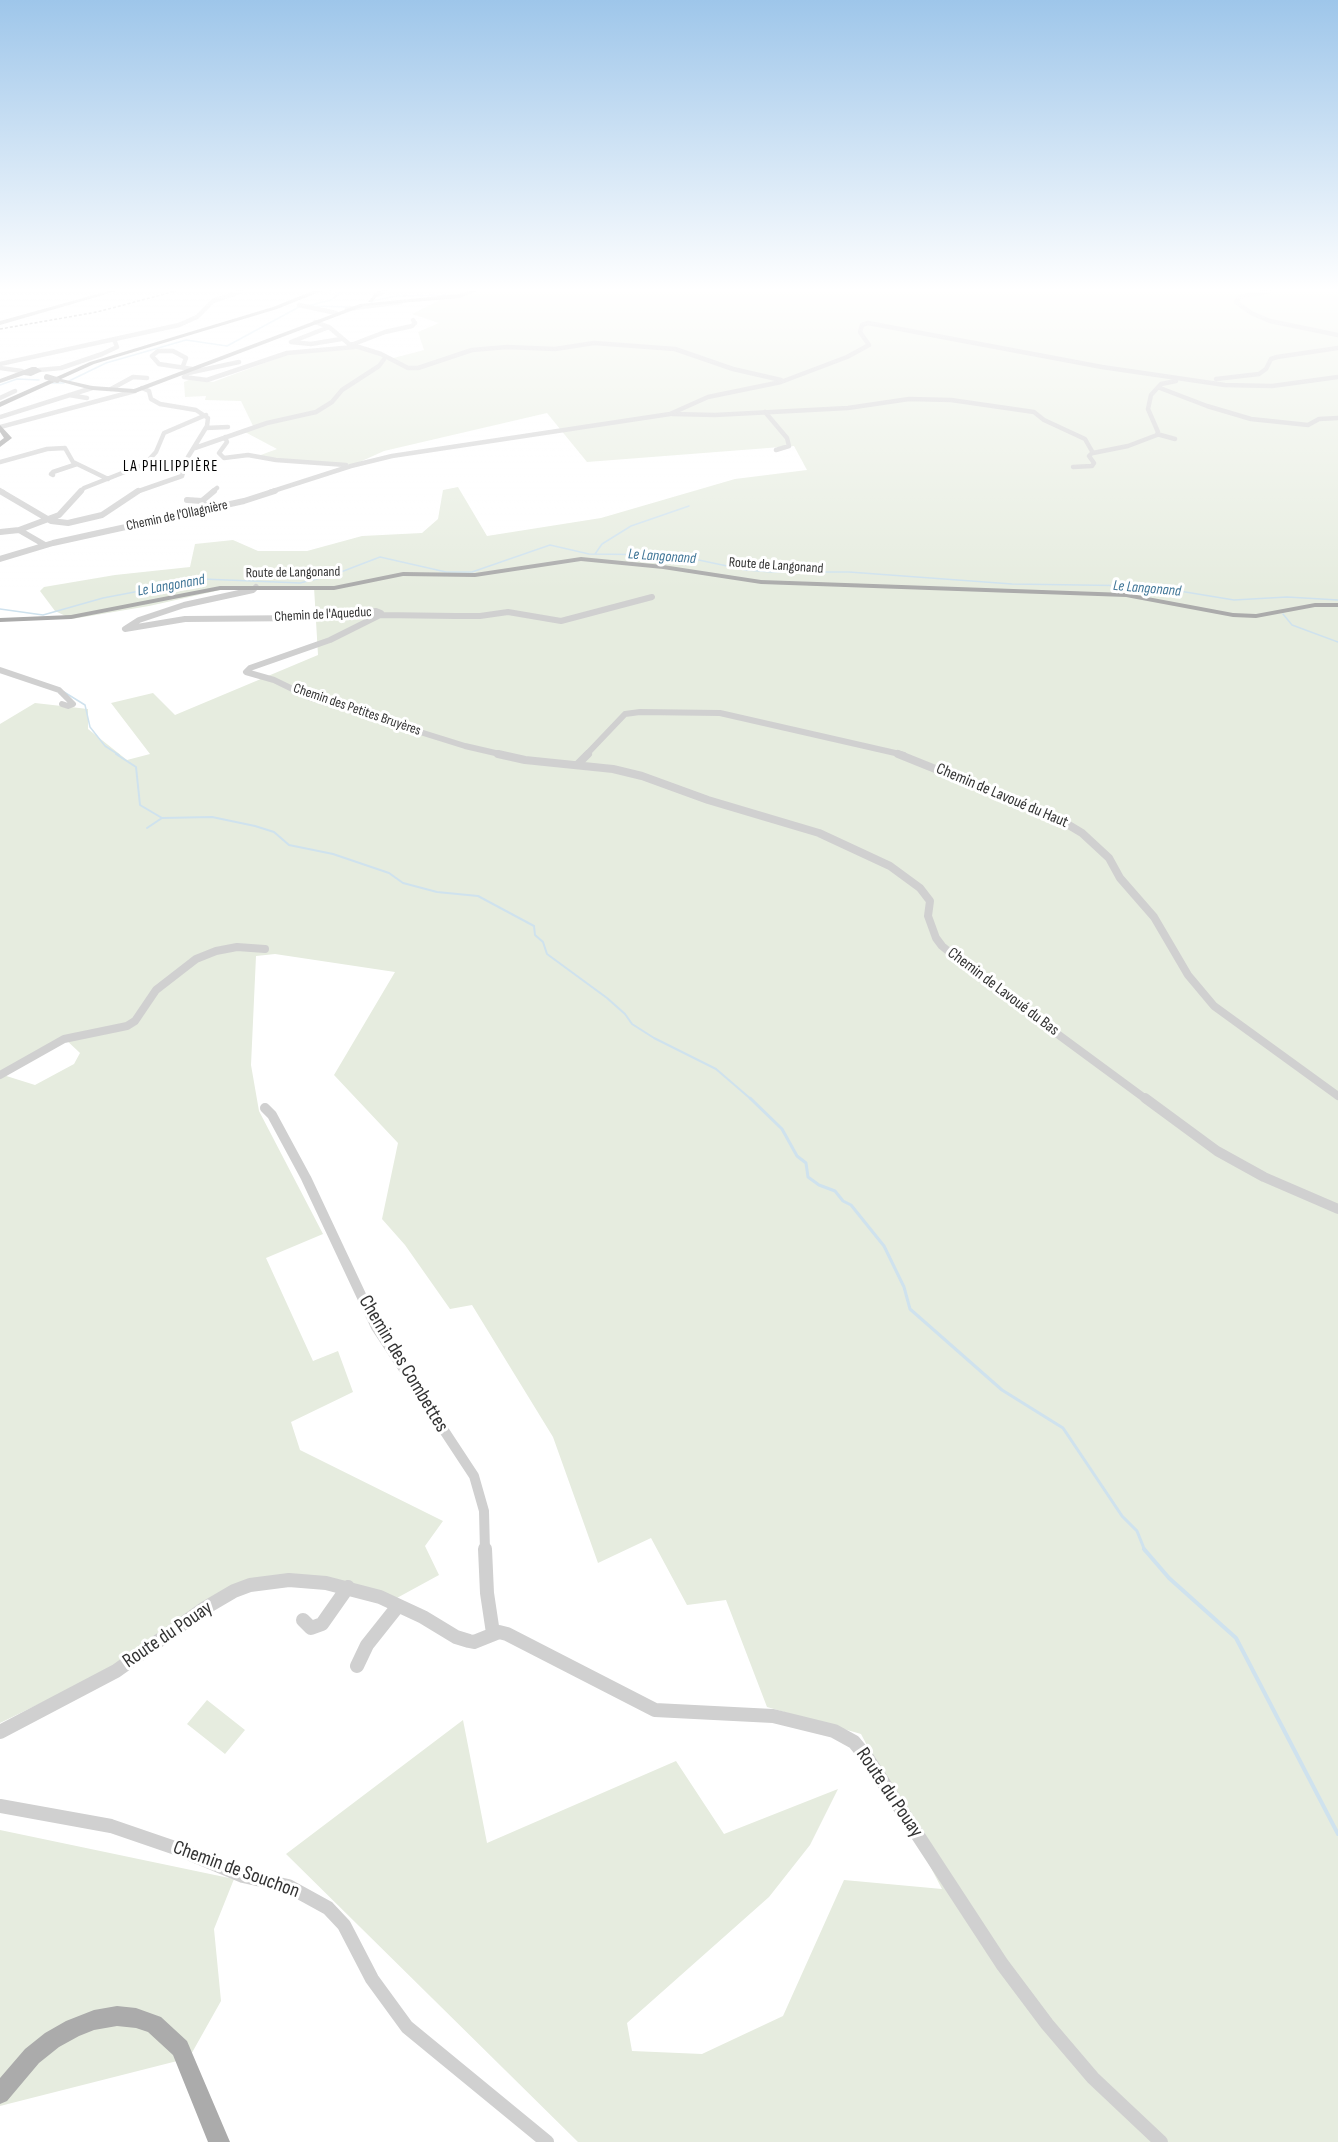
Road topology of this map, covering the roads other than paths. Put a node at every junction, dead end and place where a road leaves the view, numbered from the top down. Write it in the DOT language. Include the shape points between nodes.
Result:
graph roads {
  1 [pos="15,391"];
  2 [pos="25,391"];
  3 [pos="25,391"];
  4 [pos="82,391"];
  5 [pos="112,391"];
  6 [pos="136,391"];
  7 [pos="149,391"];
  8 [pos="341,391"];
  9 [pos="737,391"];
  10 [pos="1156,391"];
  11 [pos="1168,391"];
  12 [pos="69,395"];
  13 [pos="87,398"];
  14 [pos="109,399"];
  15 [pos="0,401"];
  16 [pos="765,412"];
  17 [pos="672,414"];
  18 [pos="206,415"];
  19 [pos="0,417"];
  20 [pos="1338,418"];
  21 [pos="0,427"];
  22 [pos="206,428"];
  23 [pos="228,428"];
  24 [pos="1158,434"];
  25 [pos="225,437"];
  26 [pos="1175,439"];
  27 [pos="0,445"];
  28 [pos="195,448"];
  29 [pos="776,450"];
  30 [pos="1092,453"];
  31 [pos="0,462"];
  32 [pos="77,464"];
  33 [pos="351,466"];
  34 [pos="1073,467"];
  35 [pos="53,475"];
  36 [pos="108,479"];
  37 [pos="217,488"];
  38 [pos="0,491"];
  39 [pos="187,500"];
  40 [pos="202,501"];
  41 [pos="209,510"];
  42 [pos="50,520"];
  43 [pos="19,530"];
  44 [pos="0,532"];
  45 [pos="45,545"];
  46 [pos="0,559"];
  47 [pos="256,587"];
  48 [pos="652,597"];
  49 [pos="1338,605"];
  50 [pos="380,615"];
  51 [pos="0,620"];
  52 [pos="0,670"];
  53 [pos="62,704"];
  54 [pos="577,765"];
  55 [pos="265,949"];
  56 [pos="0,1075"];
  57 [pos="1338,1096"];
  58 [pos="266,1107"];
  59 [pos="1338,1209"];
  60 [pos="348,1587"];
  61 [pos="399,1606"];
  62 [pos="303,1620"];
  63 [pos="493,1633"];
  64 [pos="357,1666"];
  65 [pos="0,1732"];
  66 [pos="0,1806"];
  67 [pos="0,2094"];
  68 [pos="219,2142"];
  69 [pos="548,2142"];
  70 [pos="1161,2142"];
  1 -- 15 [label="street"];
  2 -- 15 [label="highway"];
  3 -- 15 [label="highway"];
  4 -- 12 [label="street"];
  5 -- 14 [label="street"];
  6 -- 14 [label="street"];
  7 -- 18 [label="street" via="151,399 160,404"];
  8 -- 25 [label="street" via="333,402 316,412"];
  9 -- 17 [label="street" via="708,397"];
  10 -- 24 [label="street" via="1148,409"];
  11 -- 20 [label="street" via="1251,419 1308,425"];
  12 -- 13 [label="street"];
  12 -- 19 [label="street"];
  14 -- 21 [label="street"];
  16 -- 17 [label="street"];
  16 -- 29 [label="street" via="789,446"];
  16 -- 30 [label="street" via="854,407 909,399 959,401 1034,412 1085,439"];
  17 -- 33 [label="street" via="443,447"];
  18 -- 22 [label="street"];
  18 -- 36 [label="street" via="167,431 149,460"];
  21 -- 27 [label="highway" via="8,438"];
  22 -- 23 [label="street"];
  22 -- 28 [label="street"];
  24 -- 26 [label="street"];
  24 -- 30 [label="street" via="1128,446"];
  25 -- 28 [label="street"];
  25 -- 33 [label="street" via="227,442 219,453 224,458 248,455"];
  28 -- 42 [label="street" via="185,472 175,480 144,488 96,517 68,523"];
  30 -- 34 [label="street" via="1092,466"];
  31 -- 32 [label="street" via="65,448"];
  32 -- 35 [label="street" via="51,472"];
  32 -- 36 [label="street"];
  33 -- 41 [label="street, Chemin de l'Ollagnière"];
  36 -- 42 [label="street" via="82,490 63,513"];
  37 -- 40 [label="street"];
  38 -- 42 [label="street"];
  39 -- 40 [label="street"];
  40 -- 41 [label="street"];
  41 -- 45 [label="street, Chemin de l'Ollagnière"];
  42 -- 43 [label="street"];
  43 -- 44 [label="street"];
  43 -- 45 [label="street"];
  45 -- 46 [label="street, Chemin de l'Ollagnière"];
  47 -- 49 [label="main road, Route de Langonand" via="334,588 403,574 468,575 581,559 761,582 1126,595 1245,616"];
  47 -- 50 [label="street, Chemin de l'Aqueduc" via="140,620 125,629 185,619 310,618 376,611"];
  47 -- 51 [label="main road, Route de Langonand" via="202,591 59,619"];
  48 -- 50 [label="street, Chemin de l'Aqueduc" via="561,621 508,612 475,616"];
  50 -- 54 [label="street, Chemin des Petites Bruyères" via="330,640 246,671 311,698 465,746"];
  52 -- 53 [label="street" via="59,690 73,704"];
  54 -- 57 [label="street, Chemin de Lavoué du Haut" via="625,714 720,713 904,755 1057,818 1082,833 1109,858 1120,878 1154,917 1188,975 1214,1006"];
  54 -- 59 [label="street, Chemin de Lavoué du Bas" via="642,776 819,833 890,866 928,896 928,916 936,938 980,977 1217,1151 1264,1177"];
  55 -- 56 [label="street" via="237,947 196,959 156,990 135,1021 127,1026 64,1039"];
  58 -- 63 [label="street, Chemin des Combettes" via="306,1178 375,1327 474,1476 484,1511 487,1593"];
  60 -- 61 [label="street, Route du Pouay"];
  60 -- 62 [label="street" via="322,1624 311,1628"];
  60 -- 65 [label="street, Route du Pouay" via="289,1581 259,1583 234,1591 116,1671"];
  61 -- 63 [label="street, Route du Pouay" via="465,1640 474,1642"];
  61 -- 64 [label="street" via="367,1645"];
  63 -- 70 [label="street, Route du Pouay" via="507,1634 656,1710 773,1716 834,1731 854,1742 996,1955 1047,2024 1092,2078"];
  66 -- 69 [label="street, Chemin de Souchon" via="111,1826 243,1876 288,1886 328,1908 344,1925 372,1979 407,2027"];
  67 -- 68 [label="main road" via="32,2056 66,2032 94,2020 136,2018 154,2024 180,2048"];
}
